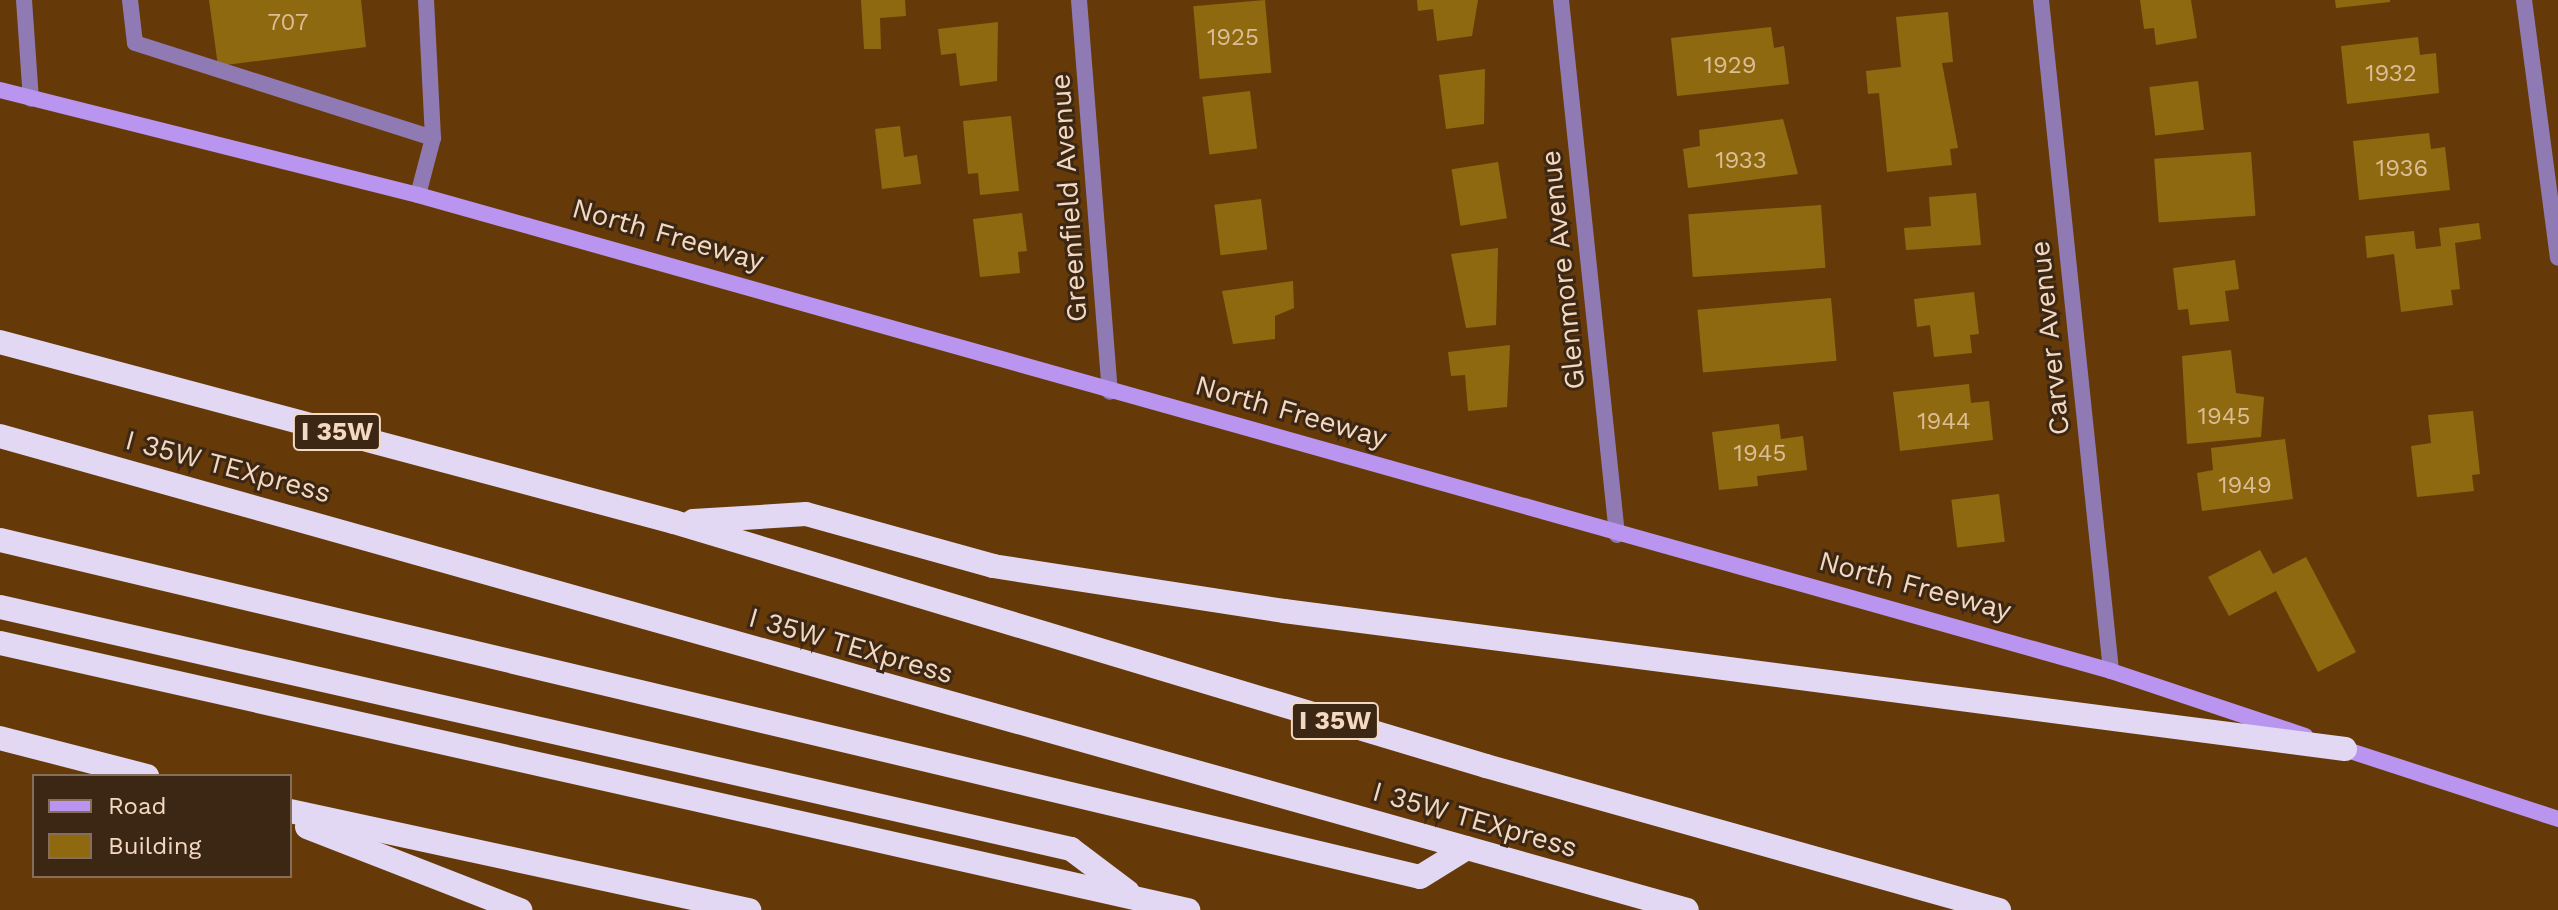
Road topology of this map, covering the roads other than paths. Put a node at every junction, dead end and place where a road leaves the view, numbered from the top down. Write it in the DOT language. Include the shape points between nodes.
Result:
graph roads {
  1 [pos="24,0"];
  2 [pos="130,0"];
  3 [pos="426,0"];
  4 [pos="1079,0"];
  5 [pos="1561,0"];
  6 [pos="2041,0"];
  7 [pos="2524,0"];
  8 [pos="0,90"];
  9 [pos="31,99"];
  10 [pos="433,138"];
  11 [pos="418,195"];
  12 [pos="2558,258"];
  13 [pos="0,342"];
  14 [pos="1110,392"];
  15 [pos="0,436"];
  16 [pos="674,522"];
  17 [pos="1617,535"];
  18 [pos="0,540"];
  19 [pos="0,607"];
  20 [pos="0,643"];
  21 [pos="2111,671"];
  22 [pos="0,738"];
  23 [pos="2345,749"];
  24 [pos="139,774"];
  25 [pos="292,811"];
  26 [pos="2558,819"];
  27 [pos="292,821"];
  28 [pos="1467,848"];
  29 [pos="1137,898"];
  30 [pos="520,910"];
  31 [pos="749,910"];
  32 [pos="1188,910"];
  33 [pos="1687,910"];
  34 [pos="1999,910"];
  1 -- 9 [label="street"];
  2 -- 10 [label="street" via="135,43"];
  3 -- 10 [label="street"];
  4 -- 14 [label="street, Greenfield Avenue"];
  5 -- 17 [label="street, Glenmore Avenue"];
  6 -- 21 [label="street, Carver Avenue"];
  7 -- 12 [label="street"];
  8 -- 9 [label="main road, North Freeway"];
  9 -- 11 [label="main road, North Freeway"];
  10 -- 11 [label="street"];
  11 -- 14 [label="main road, North Freeway"];
  13 -- 16 [label="highway, I 35W"];
  14 -- 17 [label="main road, North Freeway"];
  15 -- 28 [label="highway, I 35W TEXpress"];
  16 -- 23 [label="highway" via="806,514 993,566 1284,611"];
  16 -- 34 [label="highway, I 35W" via="1486,766"];
  17 -- 21 [label="main road, North Freeway"];
  18 -- 28 [label="highway" via="1420,877"];
  19 -- 29 [label="highway" via="1071,849"];
  20 -- 29 [label="highway"];
  21 -- 23 [label="main road, North Freeway"];
  22 -- 24 [label="highway"];
  23 -- 26 [label="main road, North Freeway"];
  25 -- 31 [label="highway"];
  27 -- 30 [label="highway"];
  28 -- 33 [label="highway, I 35W TEXpress"];
  29 -- 32 [label="highway"];
}
